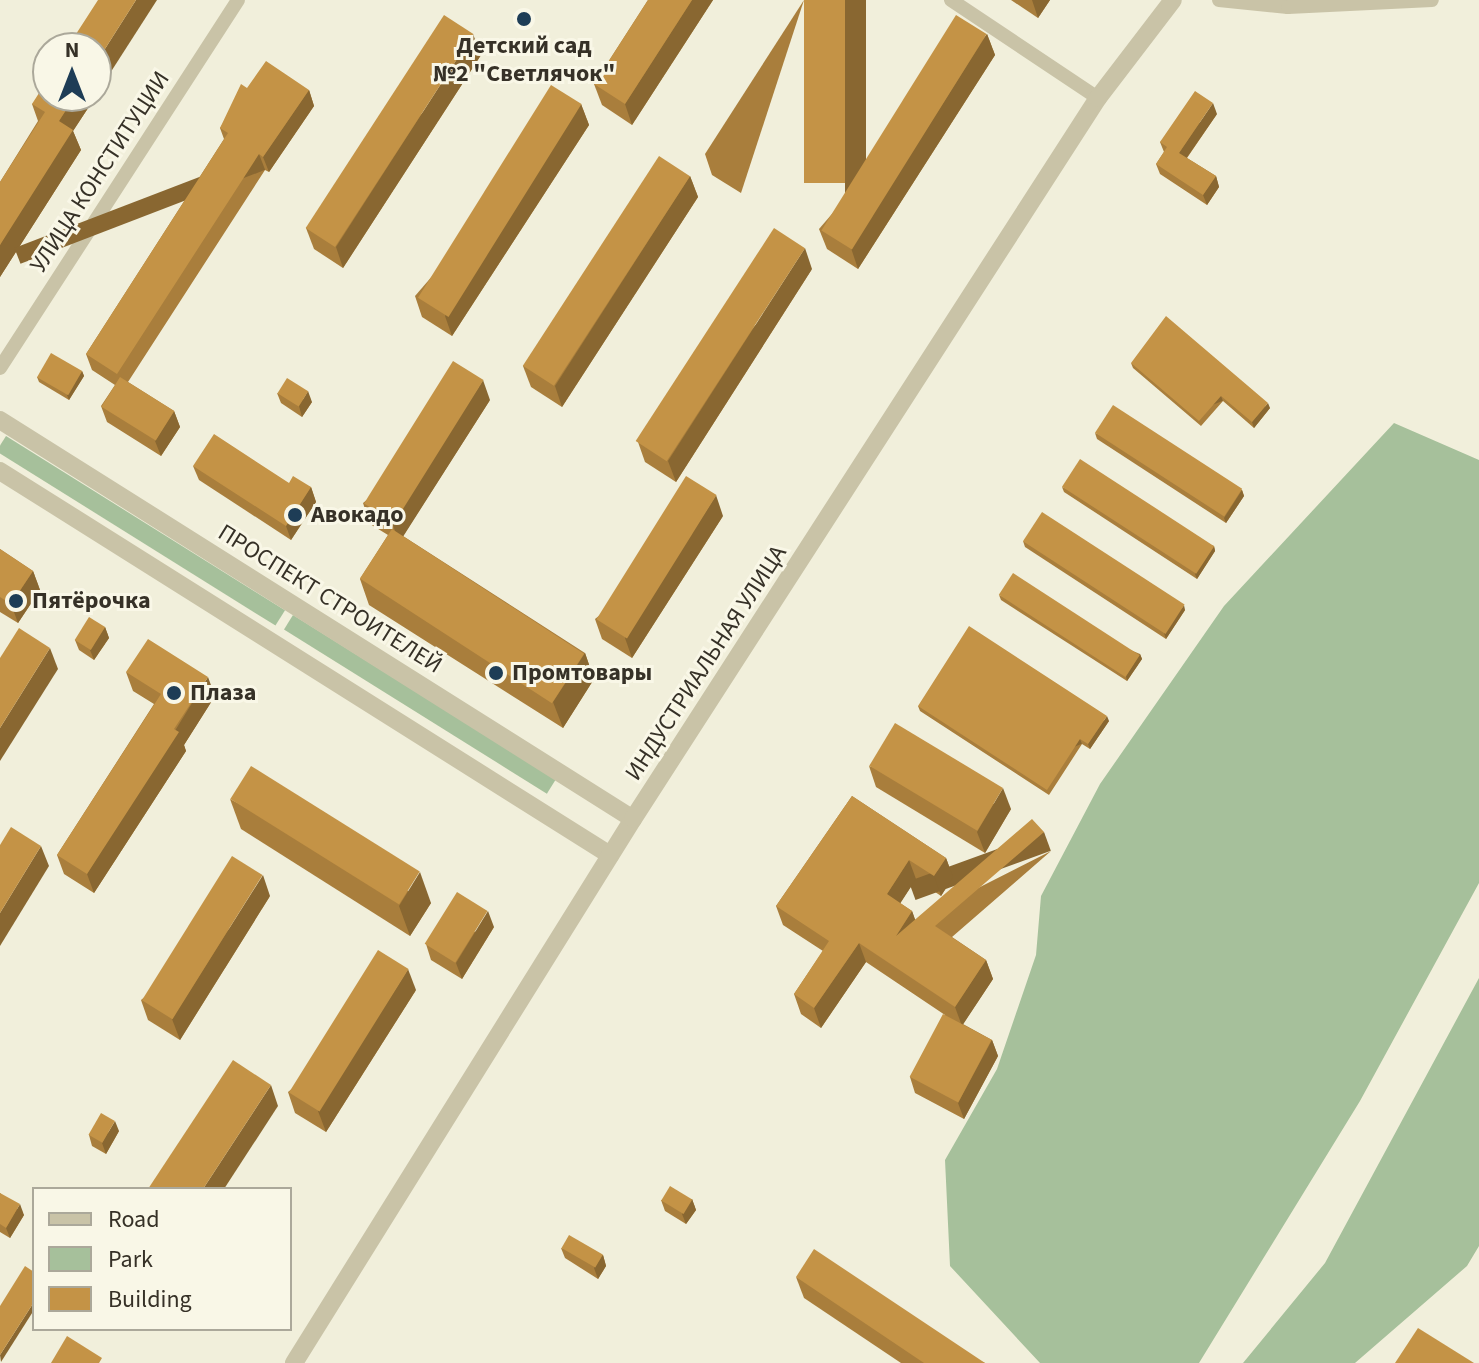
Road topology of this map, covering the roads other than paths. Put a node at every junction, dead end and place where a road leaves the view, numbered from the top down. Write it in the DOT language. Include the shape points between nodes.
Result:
graph roads {
  1 [pos="238,0"];
  2 [pos="951,0"];
  3 [pos="1173,0"];
  4 [pos="1219,0"];
  5 [pos="1432,0"];
  6 [pos="1098,98"];
  7 [pos="0,368"];
  8 [pos="0,420"];
  9 [pos="0,471"];
  10 [pos="633,819"];
  11 [pos="610,855"];
  12 [pos="294,1363"];
  1 -- 7 [label="street, УЛИЦА КОНСТИТУЦИИ"];
  2 -- 6 [label="street"];
  3 -- 6 [label="street, ИНДУСТРИАЛЬНАЯ УЛИЦА"];
  4 -- 5 [label="street" via="1288,7"];
  6 -- 10 [label="street, ИНДУСТРИАЛЬНАЯ УЛИЦА"];
  8 -- 10 [label="street, ПРОСПЕКТ СТРОИТЕЛЕЙ"];
  9 -- 11 [label="street"];
  10 -- 11 [label="street, ИНДУСТРИАЛЬНАЯ УЛИЦА"];
  11 -- 12 [label="street, ИНДУСТРИАЛЬНАЯ УЛИЦА"];
}
